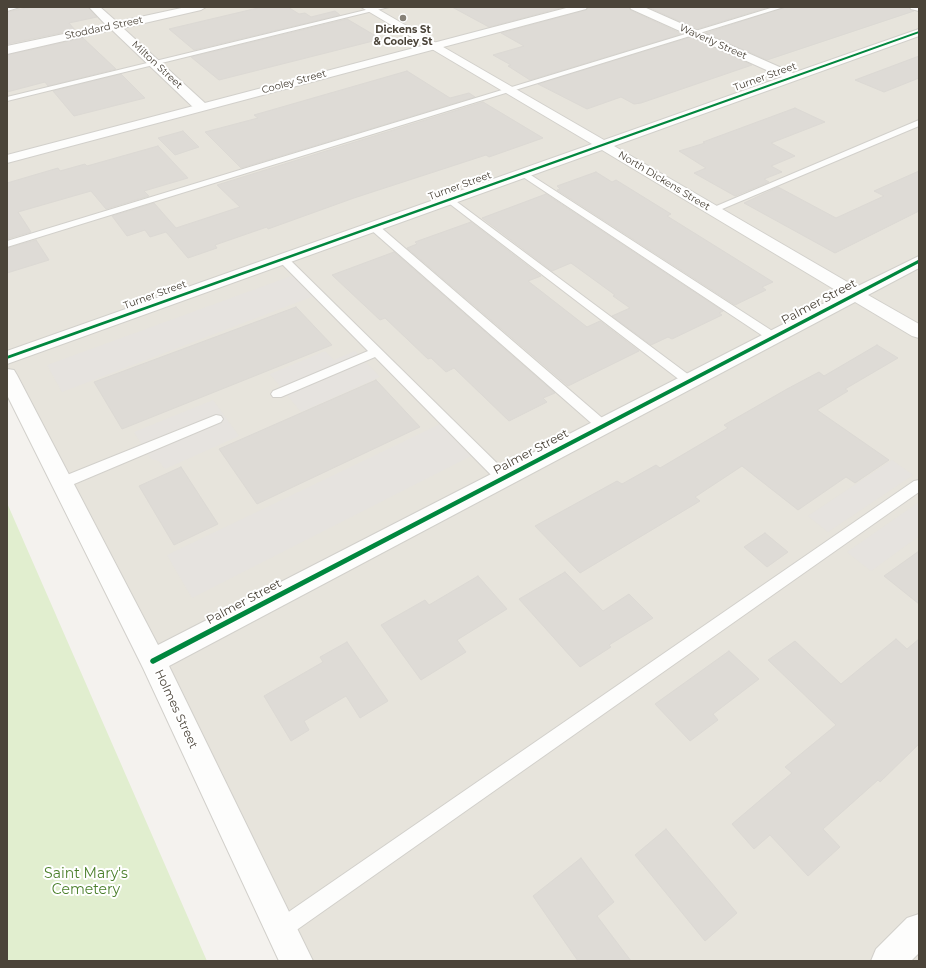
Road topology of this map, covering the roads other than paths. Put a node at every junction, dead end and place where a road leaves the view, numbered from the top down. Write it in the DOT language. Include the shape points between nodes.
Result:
graph roads {
  1 [pos="17,7"];
  2 [pos="94,7"];
  3 [pos="201,7"];
  4 [pos="582,7"];
  5 [pos="635,7"];
  6 [pos="781,7"];
  7 [pos="915,7"];
  8 [pos="375,8"];
  9 [pos="919,8"];
  10 [pos="7,9"];
  11 [pos="115,26"];
  12 [pos="919,32"];
  13 [pos="693,33"];
  14 [pos="434,45"];
  15 [pos="7,50"];
  16 [pos="155,63"];
  17 [pos="792,77"];
  18 [pos="508,89"];
  19 [pos="7,99"];
  20 [pos="201,107"];
  21 [pos="919,123"];
  22 [pos="602,145"];
  23 [pos="7,159"];
  24 [pos="523,173"];
  25 [pos="449,200"];
  26 [pos="712,210"];
  27 [pos="374,227"];
  28 [pos="7,244"];
  29 [pos="283,259"];
  30 [pos="919,261"];
  31 [pos="854,294"];
  32 [pos="919,332"];
  33 [pos="773,337"];
  34 [pos="377,352"];
  35 [pos="7,358"];
  36 [pos="7,375"];
  37 [pos="690,381"];
  38 [pos="277,394"];
  39 [pos="216,419"];
  40 [pos="603,426"];
  41 [pos="503,478"];
  42 [pos="62,483"];
  43 [pos="919,485"];
  44 [pos="153,661"];
  45 [pos="281,930"];
  46 [pos="919,930"];
  47 [pos="296,961"];
  48 [pos="888,961"];
  1 -- 10 [label="lane"];
  2 -- 11 [label="street, Milton Street"];
  3 -- 11 [label="street, Stoddard Street"];
  4 -- 14 [label="street, Cooley Street"];
  5 -- 13 [label="street, Waverly Street"];
  6 -- 13 [label="lane"];
  7 -- 9 [label="street"];
  8 -- 14 [label="street, North Dickens Street"];
  8 -- 16 [label="lane"];
  11 -- 15 [label="street, Stoddard Street"];
  11 -- 16 [label="street, Milton Street"];
  12 -- 17 [label="street, Turner Street"];
  13 -- 17 [label="street, Waverly Street"];
  13 -- 18 [label="lane"];
  14 -- 18 [label="street, North Dickens Street"];
  14 -- 20 [label="street, Cooley Street"];
  16 -- 19 [label="lane"];
  16 -- 20 [label="street, Milton Street"];
  17 -- 22 [label="street, Turner Street"];
  18 -- 22 [label="street, North Dickens Street"];
  18 -- 28 [label="lane"];
  20 -- 23 [label="street, Cooley Street"];
  21 -- 26 [label="lane"];
  22 -- 24 [label="street, Turner Street"];
  22 -- 26 [label="street, North Dickens Street"];
  24 -- 25 [label="street, Turner Street"];
  24 -- 33 [label="lane"];
  25 -- 27 [label="street, Turner Street"];
  25 -- 37 [label="lane"];
  26 -- 31 [label="street, North Dickens Street"];
  27 -- 29 [label="street, Turner Street"];
  27 -- 40 [label="lane"];
  29 -- 34 [label="lane"];
  29 -- 35 [label="street, Turner Street"];
  30 -- 31 [label="street, Palmer Street"];
  31 -- 32 [label="street, North Dickens Street"];
  31 -- 33 [label="street, Palmer Street"];
  33 -- 37 [label="street, Palmer Street"];
  34 -- 38 [label="lane"];
  34 -- 41 [label="lane"];
  36 -- 42 [label="street, Holmes Street"];
  37 -- 40 [label="street, Palmer Street"];
  39 -- 42 [label="lane"];
  40 -- 41 [label="street, Palmer Street"];
  41 -- 44 [label="street, Palmer Street"];
  42 -- 44 [label="street, Holmes Street"];
  43 -- 45 [label="lane"];
  44 -- 45 [label="street, Holmes Street"];
  45 -- 47 [label="street, Holmes Street"];
  46 -- 48 [label="street"];
}
